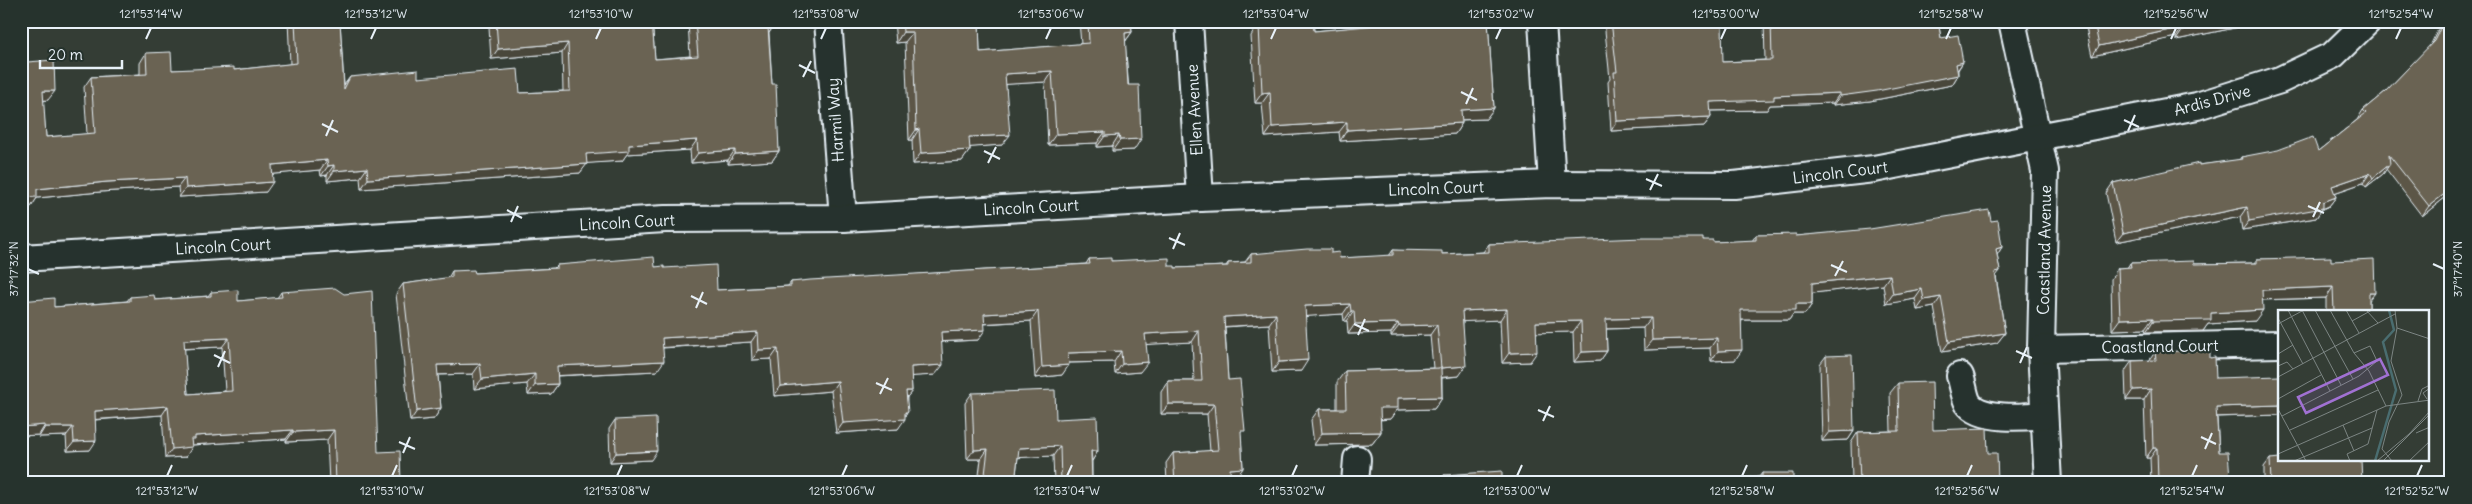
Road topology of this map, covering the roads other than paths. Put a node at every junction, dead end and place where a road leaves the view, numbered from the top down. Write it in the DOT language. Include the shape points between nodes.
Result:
graph roads {
  1 [pos="828,21"];
  2 [pos="1189,21"];
  3 [pos="1542,21"];
  4 [pos="2012,21"];
  5 [pos="2368,21"];
  6 [pos="2039,137"];
  7 [pos="1552,184"];
  8 [pos="1200,198"];
  9 [pos="843,218"];
  10 [pos="21,258"];
  11 [pos="2278,344"];
  12 [pos="2041,349"];
  13 [pos="1960,376"];
  14 [pos="2044,415"];
  15 [pos="2048,483"];
  1 -- 9 [label="street, Harmil Way"];
  2 -- 8 [label="street, Ellen Avenue"];
  3 -- 7 [label="street"];
  4 -- 6 [label="street, Coastland Avenue"];
  5 -- 6 [label="street, Ardis Drive" via="2333,55 2280,80 2197,106"];
  6 -- 7 [label="street, Lincoln Court" via="1874,169 1734,185"];
  6 -- 12 [label="street, Coastland Avenue" via="2045,172"];
  7 -- 8 [label="street, Lincoln Court"];
  8 -- 9 [label="street, Lincoln Court"];
  9 -- 10 [label="street, Lincoln Court" via="665,219"];
  11 -- 12 [label="street, Coastland Court"];
  12 -- 14 [label="street, Coastland Avenue"];
  13 -- 14 [label="street" via="1968,403 1983,413 2022,417"];
  14 -- 15 [label="street, Coastland Avenue"];
}
